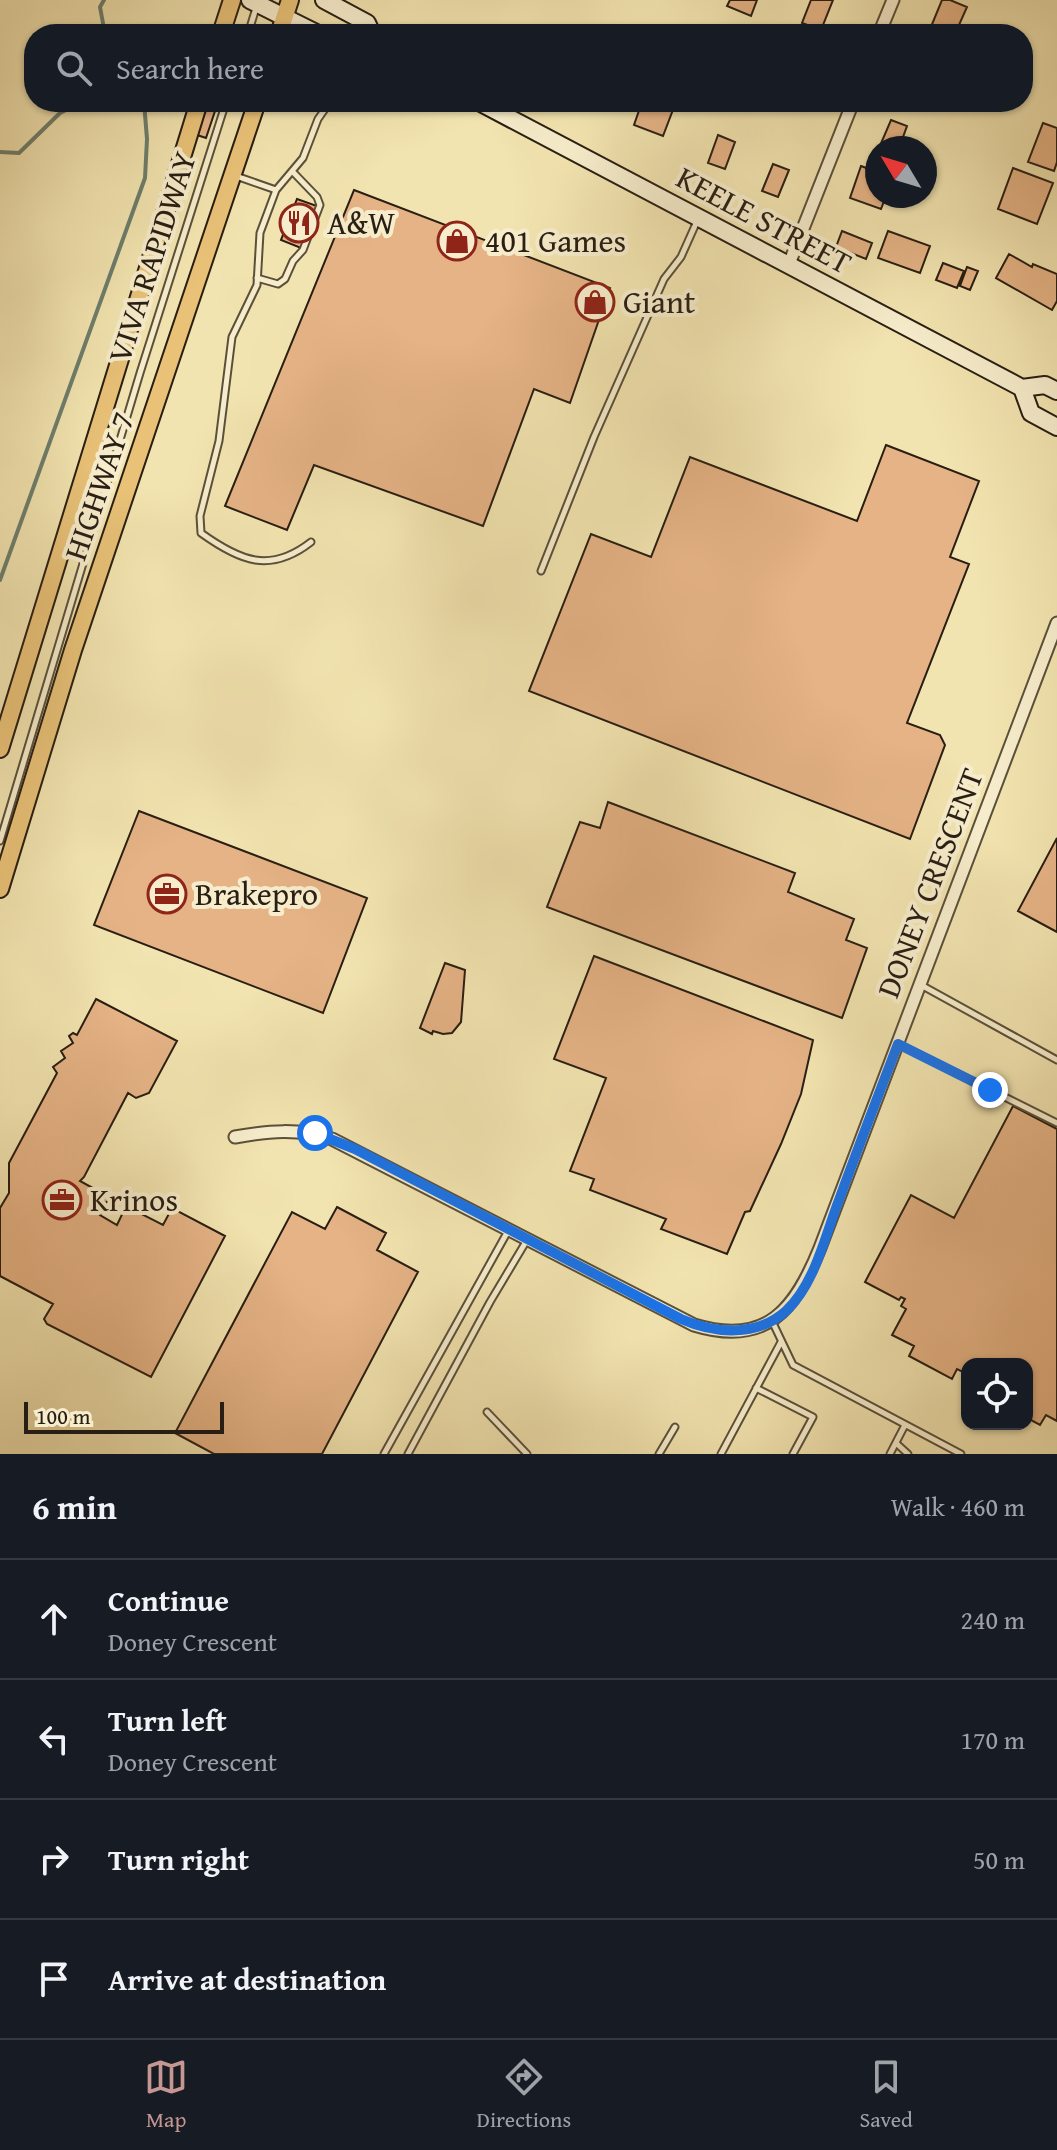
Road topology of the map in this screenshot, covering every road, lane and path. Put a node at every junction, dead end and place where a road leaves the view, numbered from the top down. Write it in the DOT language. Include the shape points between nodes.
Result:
graph roads {
  1 [pos="232,0"];
  2 [pos="290,0"];
  3 [pos="324,0"];
  4 [pos="893,0"];
  5 [pos="256,1"];
  6 [pos="284,17"];
  7 [pos="224,24"];
  8 [pos="250,24"];
  9 [pos="282,24"];
  10 [pos="298,24"];
  11 [pos="367,24"];
  12 [pos="883,24"];
  13 [pos="196,112"];
  14 [pos="223,112"];
  15 [pos="254,112"];
  16 [pos="323,112"];
  17 [pos="498,112"];
  18 [pos="849,112"];
  19 [pos="292,171"];
  20 [pos="232,174"];
  21 [pos="276,190"];
  22 [pos="699,217"];
  23 [pos="789,264"];
  24 [pos="257,278"];
  25 [pos="1022,388"];
  26 [pos="1057,391"];
  27 [pos="1057,427"];
  28 [pos="311,542"];
  29 [pos="541,571"];
  30 [pos="1057,623"];
  31 [pos="0,749"];
  32 [pos="0,841"];
  33 [pos="0,889"];
  34 [pos="920,984"];
  35 [pos="898,1044"];
  36 [pos="1057,1060"];
  37 [pos="1057,1123"];
  38 [pos="235,1137"];
  39 [pos="509,1229"];
  40 [pos="527,1239"];
  41 [pos="772,1320"];
  42 [pos="782,1342"];
  43 [pos="756,1388"];
  44 [pos="487,1412"];
  45 [pos="905,1425"];
  46 [pos="675,1427"];
  47 [pos="896,1443"];
  48 [pos="384,1454"];
  49 [pos="408,1454"];
  50 [pos="527,1454"];
  51 [pos="659,1454"];
  52 [pos="721,1454"];
  53 [pos="793,1454"];
  54 [pos="890,1454"];
  55 [pos="908,1454"];
  56 [pos="961,1454"];
  1 -- 7 [label="main road"];
  2 -- 6 [label="main road"];
  3 -- 11 [label="main road"];
  4 -- 12 [label="street"];
  5 -- 6 [label="main road"];
  5 -- 8 [label="lane"];
  6 -- 9 [label="main road"];
  6 -- 10 [label="main road"];
  13 -- 31 [label="main road, HIGHWAY 7"];
  14 -- 32 [label="lane, VIVA RAPIDWAY"];
  15 -- 20 [label="main road, HIGHWAY 7"];
  16 -- 19 [label="lane"];
  17 -- 22 [label="main road, KEELE STREET"];
  18 -- 23 [label="street"];
  19 -- 21 [label="lane"];
  19 -- 24 [label="lane" via="320,205 285,279 278,284"];
  20 -- 21 [label="lane"];
  20 -- 33 [label="main road, HIGHWAY 7" via="73,650"];
  21 -- 24 [label="lane" via="260,233"];
  22 -- 23 [label="main road, KEELE STREET"];
  22 -- 29 [label="lane" via="664,279"];
  23 -- 25 [label="main road, KEELE STREET"];
  24 -- 28 [label="lane" via="232,337 201,533 224,550 262,564 295,555"];
  25 -- 26 [label="main road, KEELE STREET" via="1045,385"];
  25 -- 27 [label="main road, KEELE STREET" via="1031,413"];
  30 -- 34 [label="street, DONEY CRESCENT"];
  34 -- 35 [label="street, DONEY CRESCENT"];
  34 -- 36 [label="lane"];
  35 -- 37 [label="lane"];
  35 -- 41 [label="street, DONEY CRESCENT" via="809,1275 795,1300"];
  38 -- 39 [label="street, DONEY CRESCENT" via="315,1133"];
  39 -- 40 [label="street, DONEY CRESCENT"];
  39 -- 48 [label="lane"];
  40 -- 41 [label="street, DONEY CRESCENT" via="694,1325 737,1331"];
  40 -- 49 [label="lane"];
  41 -- 42 [label="lane"];
  42 -- 43 [label="lane"];
  42 -- 45 [label="lane" via="793,1365"];
  43 -- 52 [label="lane"];
  43 -- 53 [label="lane" via="813,1417"];
  44 -- 50 [label="lane"];
  45 -- 47 [label="lane"];
  45 -- 56 [label="lane"];
  46 -- 51 [label="lane"];
  47 -- 54 [label="lane"];
  47 -- 55 [label="lane"];
}
